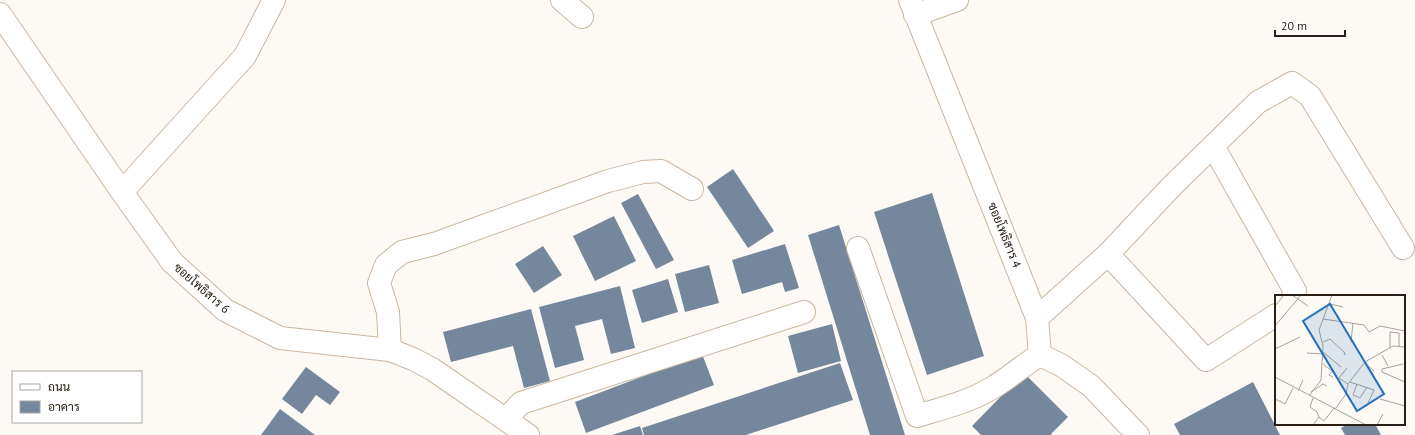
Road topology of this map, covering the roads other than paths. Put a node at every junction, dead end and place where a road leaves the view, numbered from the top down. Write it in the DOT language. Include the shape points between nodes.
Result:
graph roads {
  1 [pos="274,0"];
  2 [pos="562,0"];
  3 [pos="957,0"];
  4 [pos="913,7"];
  5 [pos="0,14"];
  6 [pos="582,17"];
  7 [pos="1213,146"];
  8 [pos="692,189"];
  9 [pos="122,192"];
  10 [pos="858,248"];
  11 [pos="1403,248"];
  12 [pos="1108,254"];
  13 [pos="1293,295"];
  14 [pos="804,312"];
  15 [pos="1275,316"];
  16 [pos="1037,318"];
  17 [pos="390,350"];
  18 [pos="1040,355"];
  19 [pos="517,430"];
  20 [pos="1138,435"];
  1 -- 9 [label="street" via="245,56"];
  2 -- 6 [label="street"];
  3 -- 4 [label="street"];
  4 -- 16 [label="street, ซอยโพธิสาร 4"];
  5 -- 9 [label="street, ซอยโพธิสาร 6"];
  7 -- 11 [label="street" via="1258,102 1292,83 1310,96"];
  7 -- 12 [label="street"];
  7 -- 13 [label="street" via="1295,291"];
  8 -- 17 [label="street" via="661,171 643,172 608,181 434,244 402,252 386,265 379,282 388,312"];
  9 -- 17 [label="street, ซอยโพธิสาร 6" via="172,262 225,310 280,338"];
  10 -- 18 [label="street" via="918,416 964,402 992,388"];
  12 -- 15 [label="street" via="1206,360"];
  12 -- 16 [label="street"];
  14 -- 19 [label="street" via="522,403"];
  16 -- 18 [label="street, ซอยโพธิสาร 4"];
  17 -- 19 [label="street, ซอยโพธิสาร 6" via="432,369"];
  18 -- 20 [label="street" via="1061,365 1091,386"];
}
